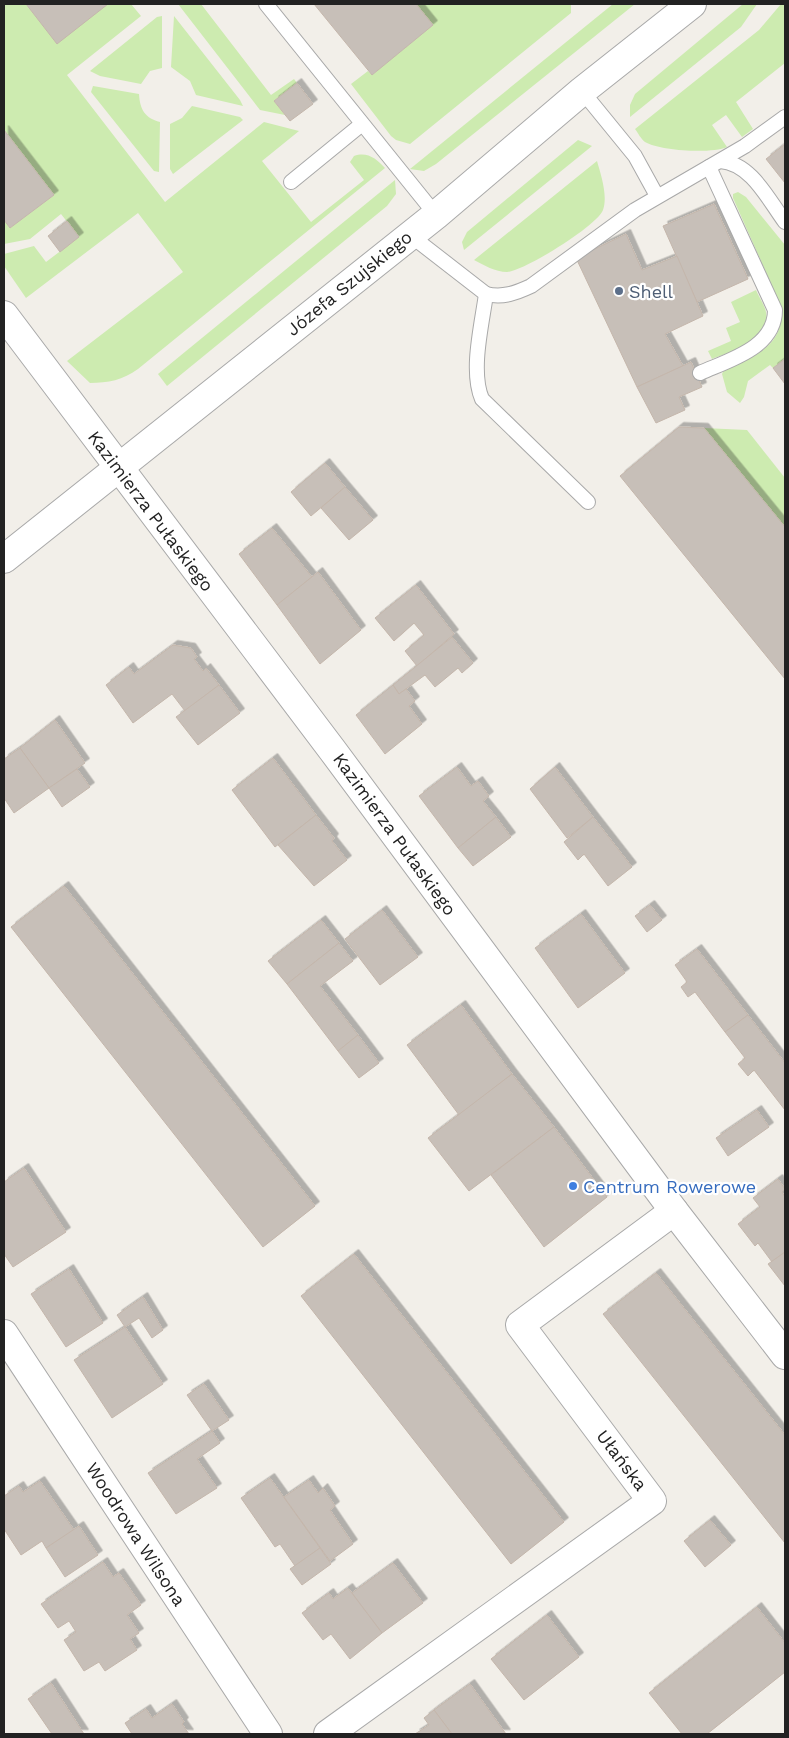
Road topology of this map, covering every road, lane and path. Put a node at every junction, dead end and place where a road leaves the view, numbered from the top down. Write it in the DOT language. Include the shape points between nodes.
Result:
graph roads {
  1 [pos="266,4"];
  2 [pos="692,4"];
  3 [pos="582,91"];
  4 [pos="785,117"];
  5 [pos="362,124"];
  6 [pos="750,142"];
  7 [pos="714,164"];
  8 [pos="743,168"];
  9 [pos="291,182"];
  10 [pos="657,196"];
  11 [pos="436,215"];
  12 [pos="785,222"];
  13 [pos="410,235"];
  14 [pos="486,294"];
  15 [pos="4,315"];
  16 [pos="700,373"];
  17 [pos="118,467"];
  18 [pos="588,502"];
  19 [pos="4,559"];
  20 [pos="674,1211"];
  21 [pos="4,1334"];
  22 [pos="785,1355"];
  23 [pos="268,1734"];
  24 [pos="328,1734"];
  1 -- 5 [label="lane"];
  2 -- 3 [label="street, Józefa Szujskiego"];
  3 -- 10 [label="lane" via="635,156"];
  3 -- 11 [label="street, Józefa Szujskiego"];
  4 -- 6 [label="lane"];
  5 -- 9 [label="lane"];
  5 -- 11 [label="lane"];
  6 -- 7 [label="lane"];
  6 -- 8 [label="lane" via="742,155"];
  7 -- 8 [label="lane" via="732,162"];
  7 -- 10 [label="lane"];
  7 -- 16 [label="lane" via="775,310 775,321 766,337 755,347"];
  8 -- 12 [label="lane"];
  10 -- 14 [label="lane" via="531,286 512,295"];
  11 -- 13 [label="street, Józefa Szujskiego"];
  13 -- 14 [label="lane"];
  13 -- 17 [label="street, Józefa Szujskiego"];
  14 -- 18 [label="lane" via="477,370 482,399"];
  15 -- 17 [label="street, Kazimierza Pułaskiego"];
  17 -- 19 [label="street, Józefa Szujskiego"];
  17 -- 20 [label="street, Kazimierza Pułaskiego" via="333,750"];
  20 -- 22 [label="street, Kazimierza Pułaskiego"];
  20 -- 24 [label="street, Ułańska" via="520,1325 652,1501"];
  21 -- 23 [label="street, Woodrowa Wilsona"];
}
